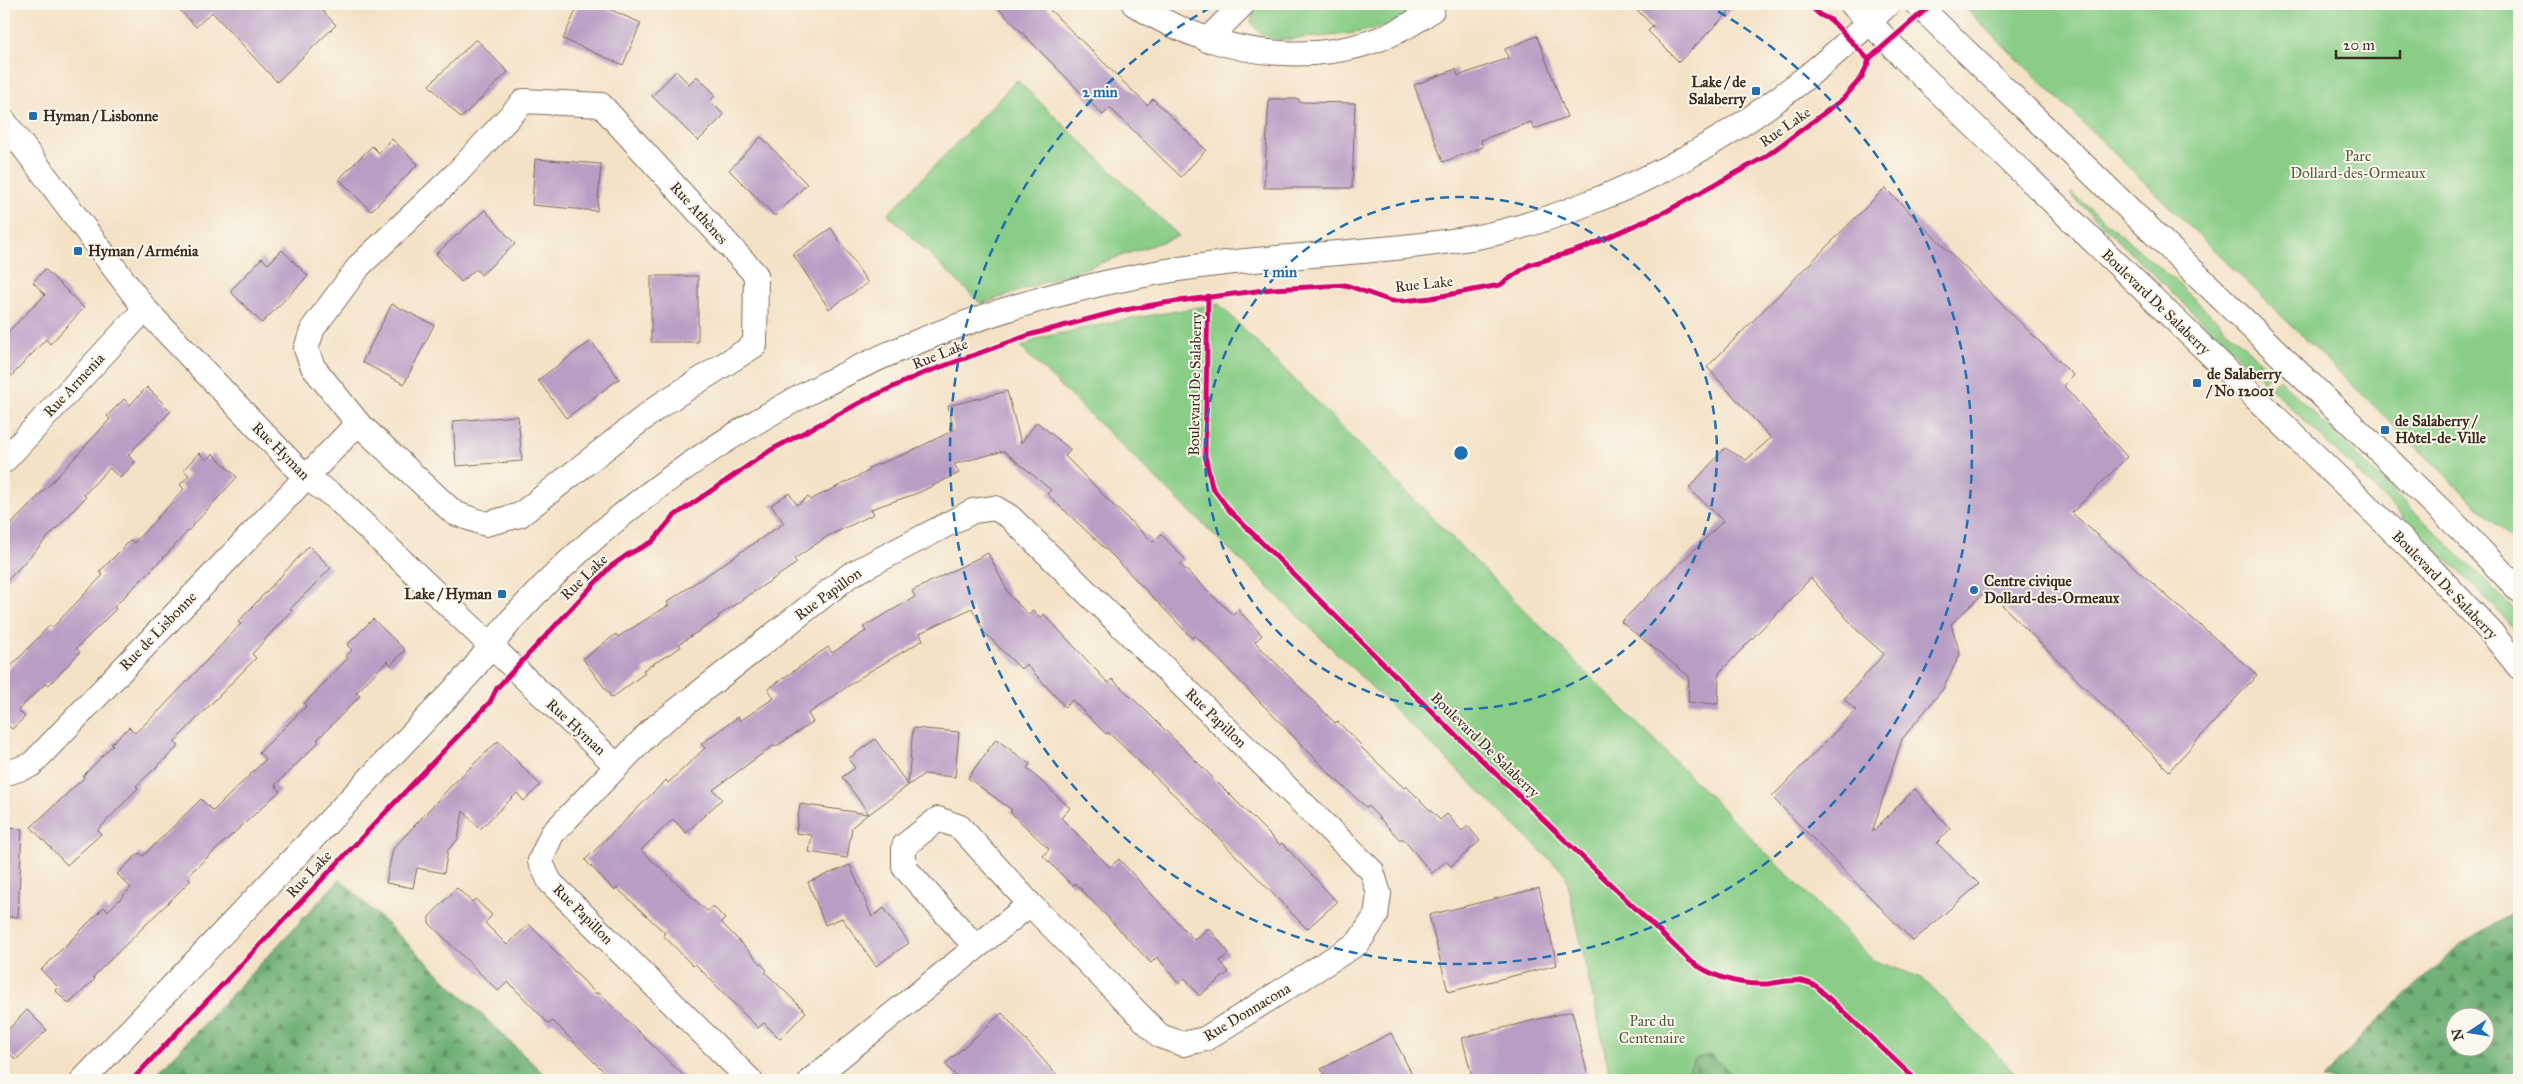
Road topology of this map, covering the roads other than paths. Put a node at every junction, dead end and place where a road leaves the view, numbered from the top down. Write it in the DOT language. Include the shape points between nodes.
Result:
graph roads {
  1 [pos="1134,4"];
  2 [pos="1243,4"];
  3 [pos="1433,4"];
  4 [pos="1852,4"];
  5 [pos="1888,4"];
  6 [pos="1916,4"];
  7 [pos="1869,23"];
  8 [pos="1207,40"];
  9 [pos="4,121"];
  10 [pos="145,309"];
  11 [pos="358,423"];
  12 [pos="4,461"];
  13 [pos="305,477"];
  14 [pos="2519,590"];
  15 [pos="491,647"];
  16 [pos="2519,667"];
  17 [pos="617,766"];
  18 [pos="4,774"];
  19 [pos="1030,904"];
  20 [pos="1376,916"];
  21 [pos="975,946"];
  22 [pos="83,1080"];
  23 [pos="750,1080"];
  24 [pos="811,1080"];
  1 -- 8 [label="street" via="1157,19"];
  2 -- 8 [label="street"];
  3 -- 8 [label="street" via="1432,10 1412,25 1366,46 1312,54 1268,52"];
  4 -- 7 [label="street, Boulevard De Salaberry"];
  5 -- 7 [label="street, Rue Lake"];
  6 -- 14 [label="street" via="2457,526"];
  7 -- 15 [label="street, Rue Lake" via="1788,94 1716,142 1643,180 1544,220 1490,234 1426,244 1227,262 1121,279 1009,309 873,361 772,414 670,480 604,532 565,568 513,618"];
  7 -- 16 [label="street, Boulevard De Salaberry" via="2422,559"];
  9 -- 10 [label="street, Rue Hyman"];
  10 -- 12 [label="street, Rue Armenia"];
  10 -- 13 [label="street, Rue Hyman"];
  11 -- 11 [label="street, Rue Athènes" via="313,367 306,349 313,328 360,265 456,174 524,101 601,105 756,275 756,345 659,406 520,515 486,524 454,513"];
  11 -- 13 [label="street"];
  13 -- 15 [label="street, Rue Hyman" via="335,497"];
  13 -- 18 [label="street, Rue de Lisbonne" via="31,765"];
  15 -- 17 [label="street, Rue Hyman"];
  15 -- 22 [label="street, Rue Lake" via="469,674"];
  17 -- 20 [label="street, Rue Papillon" via="652,730 850,575 973,511 995,508 1010,517 1372,871 1380,894"];
  17 -- 23 [label="street, Rue Papillon" via="552,834 540,860 550,882"];
  19 -- 20 [label="street, Rue Donnacona" via="1160,1036 1183,1044 1205,1039 1358,943"];
  19 -- 21 [label="street"];
  19 -- 21 [label="street, Rue Donnacona" via="960,826 938,819 904,846 904,867"];
  21 -- 24 [label="street"];
}
